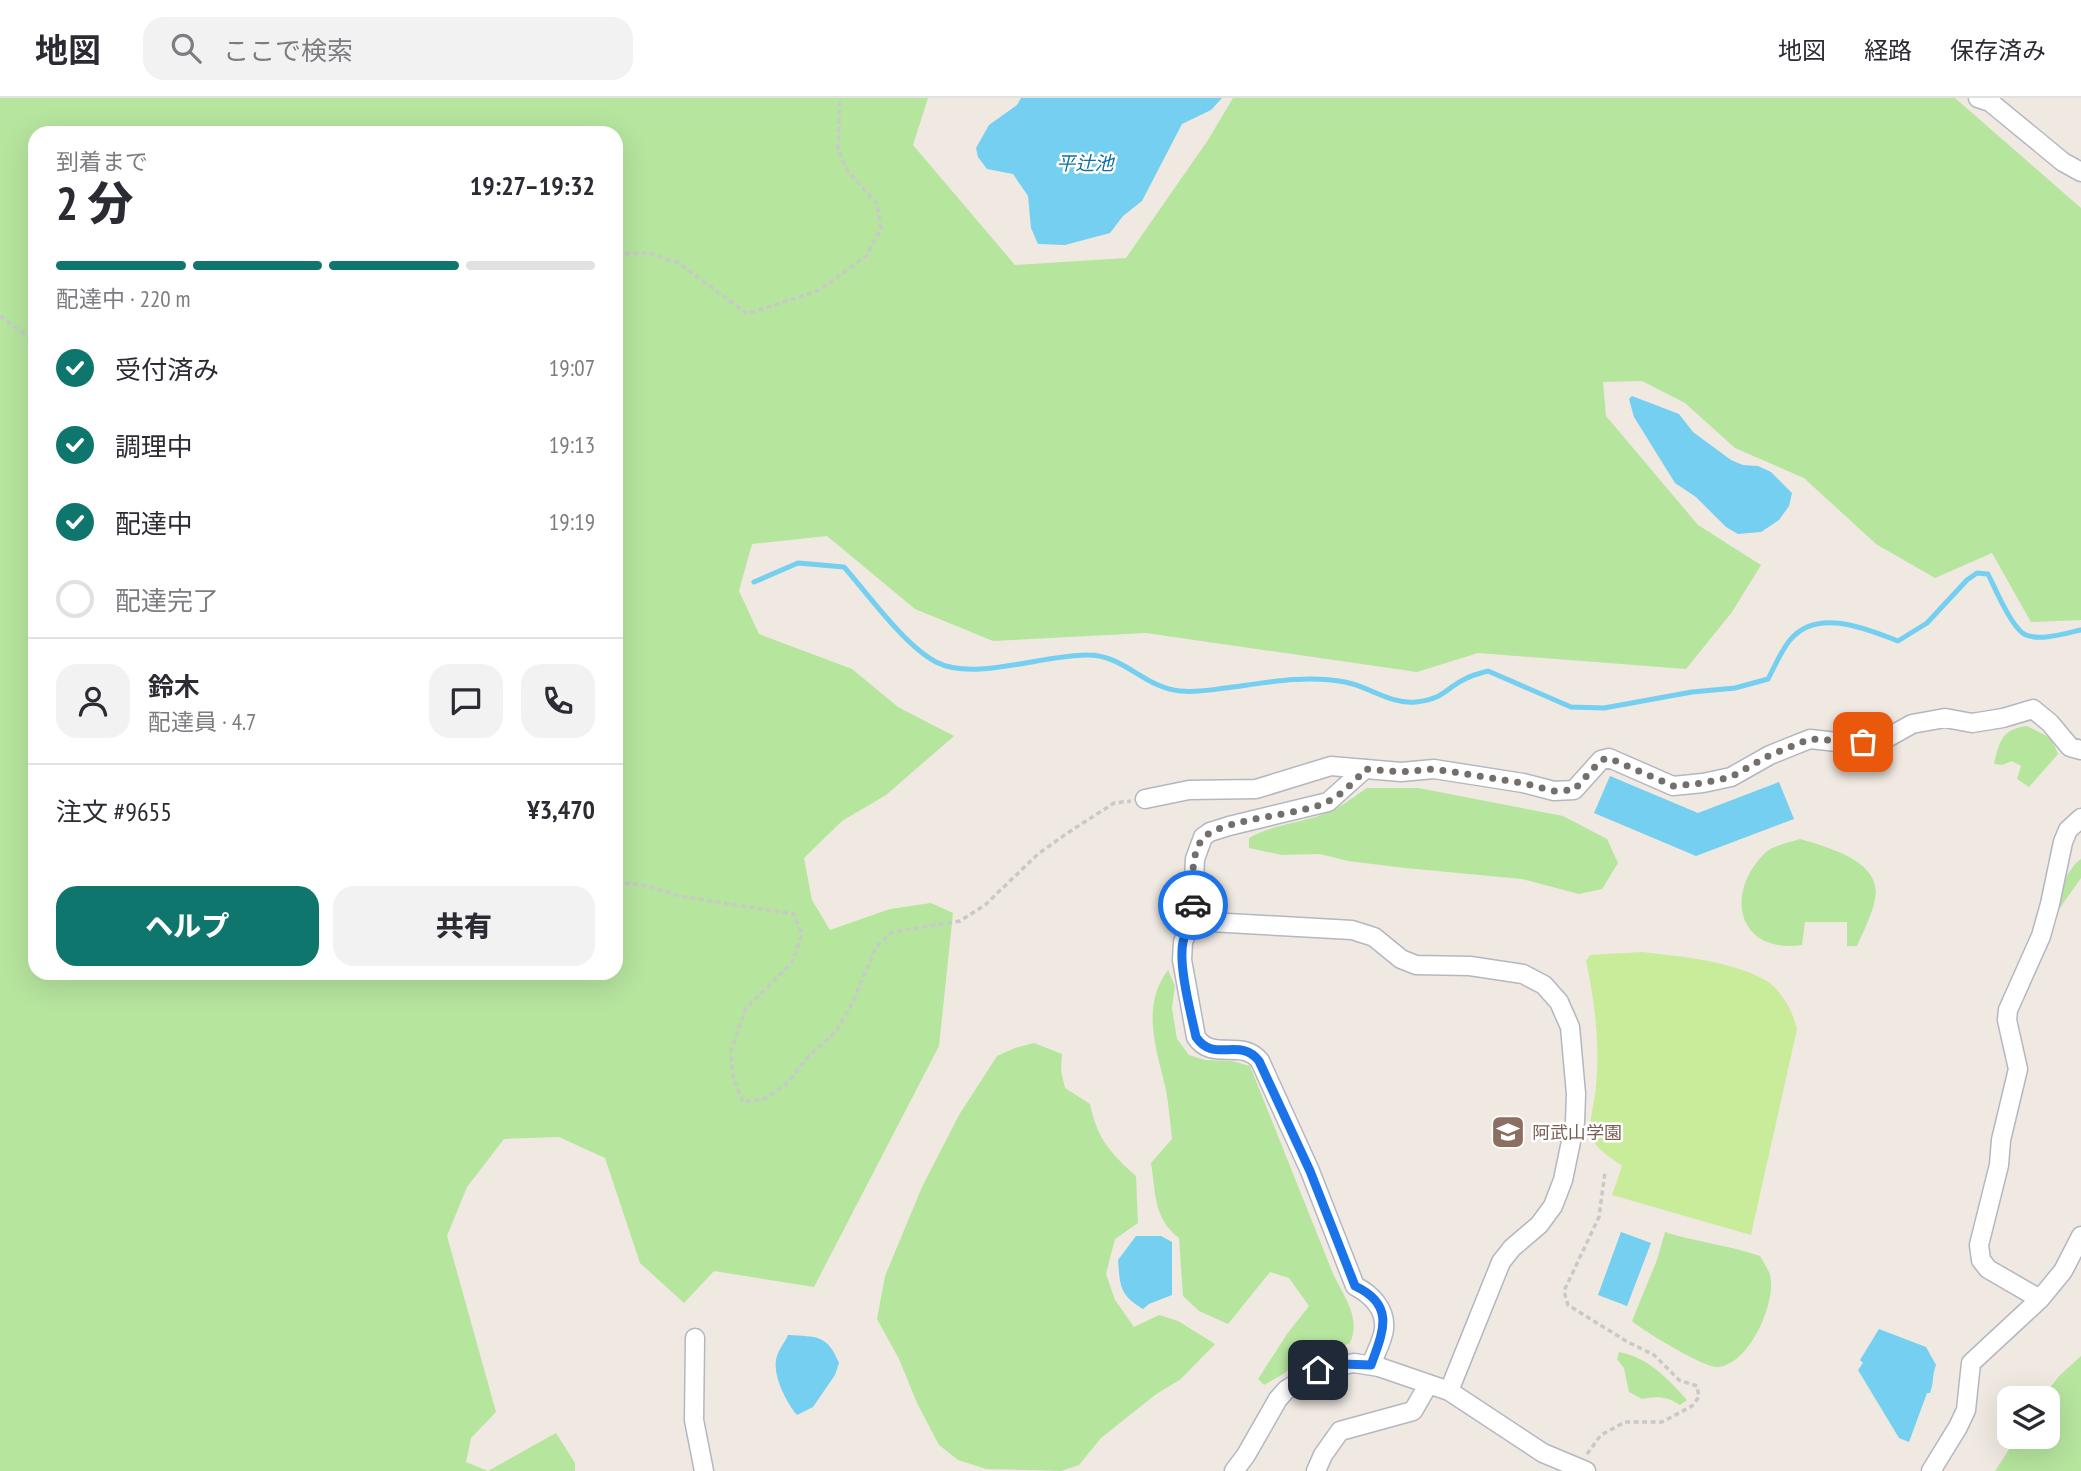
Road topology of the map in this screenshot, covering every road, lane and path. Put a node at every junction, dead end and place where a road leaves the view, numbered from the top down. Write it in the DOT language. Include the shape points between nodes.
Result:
graph roads {
  1 [pos="840,98"];
  2 [pos="1979,98"];
  3 [pos="2081,173"];
  4 [pos="623,254"];
  5 [pos="0,316"];
  6 [pos="28,337"];
  7 [pos="2081,750"];
  8 [pos="1366,769"];
  9 [pos="1146,799"];
  10 [pos="2081,818"];
  11 [pos="623,883"];
  12 [pos="1192,921"];
  13 [pos="1605,1172"];
  14 [pos="2081,1236"];
  15 [pos="2040,1298"];
  16 [pos="695,1338"];
  17 [pos="1371,1365"];
  18 [pos="1428,1385"];
  19 [pos="1449,1391"];
  20 [pos="1582,1469"];
  21 [pos="704,1471"];
  22 [pos="1234,1471"];
  23 [pos="1316,1471"];
  24 [pos="1931,1471"];
  1 -- 4 [label="path" via="838,150 847,170 877,204 881,229 866,256 820,290 747,314 679,263 648,253"];
  2 -- 3 [label="street"];
  5 -- 6 [label="path"];
  7 -- 8 [label="street" via="2070,747 2032,709 1972,723 1945,718 1912,724 1880,741 1810,739 1731,777 1673,786 1609,758 1601,760 1574,790 1554,791 1434,769"];
  8 -- 9 [label="street" via="1331,766 1255,789 1189,790"];
  8 -- 12 [label="street" via="1328,802 1229,826 1203,837 1195,859"];
  9 -- 11 [label="path" via="1114,803 1066,834 960,921 892,932 876,947 836,1031 787,1083 767,1098 743,1102 733,1077 731,1051 746,1008 792,963 802,934 794,914 679,897"];
  10 -- 15 [label="street" via="2063,842 2040,936 2008,1010 2018,1069 1979,1245 1988,1269"];
  12 -- 17 [label="street" via="1183,942 1182,960 1196,1037 1209,1049 1242,1049 1259,1061 1355,1286 1369,1293 1379,1306 1384,1328"];
  12 -- 19 [label="street" via="1352,930 1374,937 1416,965 1470,966 1523,974 1544,985 1559,1002 1570,1027 1576,1094 1563,1180 1539,1225 1502,1262"];
  13 -- 20 [label="path" via="1599,1217 1564,1291 1567,1305 1654,1354 1679,1380 1697,1386 1699,1396 1692,1406 1662,1422 1626,1422 1601,1435"];
  14 -- 15 [label="street" via="2063,1271"];
  15 -- 24 [label="street" via="1971,1363 1966,1410"];
  16 -- 21 [label="street" via="694,1420"];
  17 -- 18 [label="street"];
  17 -- 22 [label="street" via="1330,1366 1296,1382 1278,1399"];
  18 -- 19 [label="street"];
  18 -- 23 [label="street" via="1413,1410 1340,1431"];
  19 -- 20 [label="street" via="1543,1453"];
}
